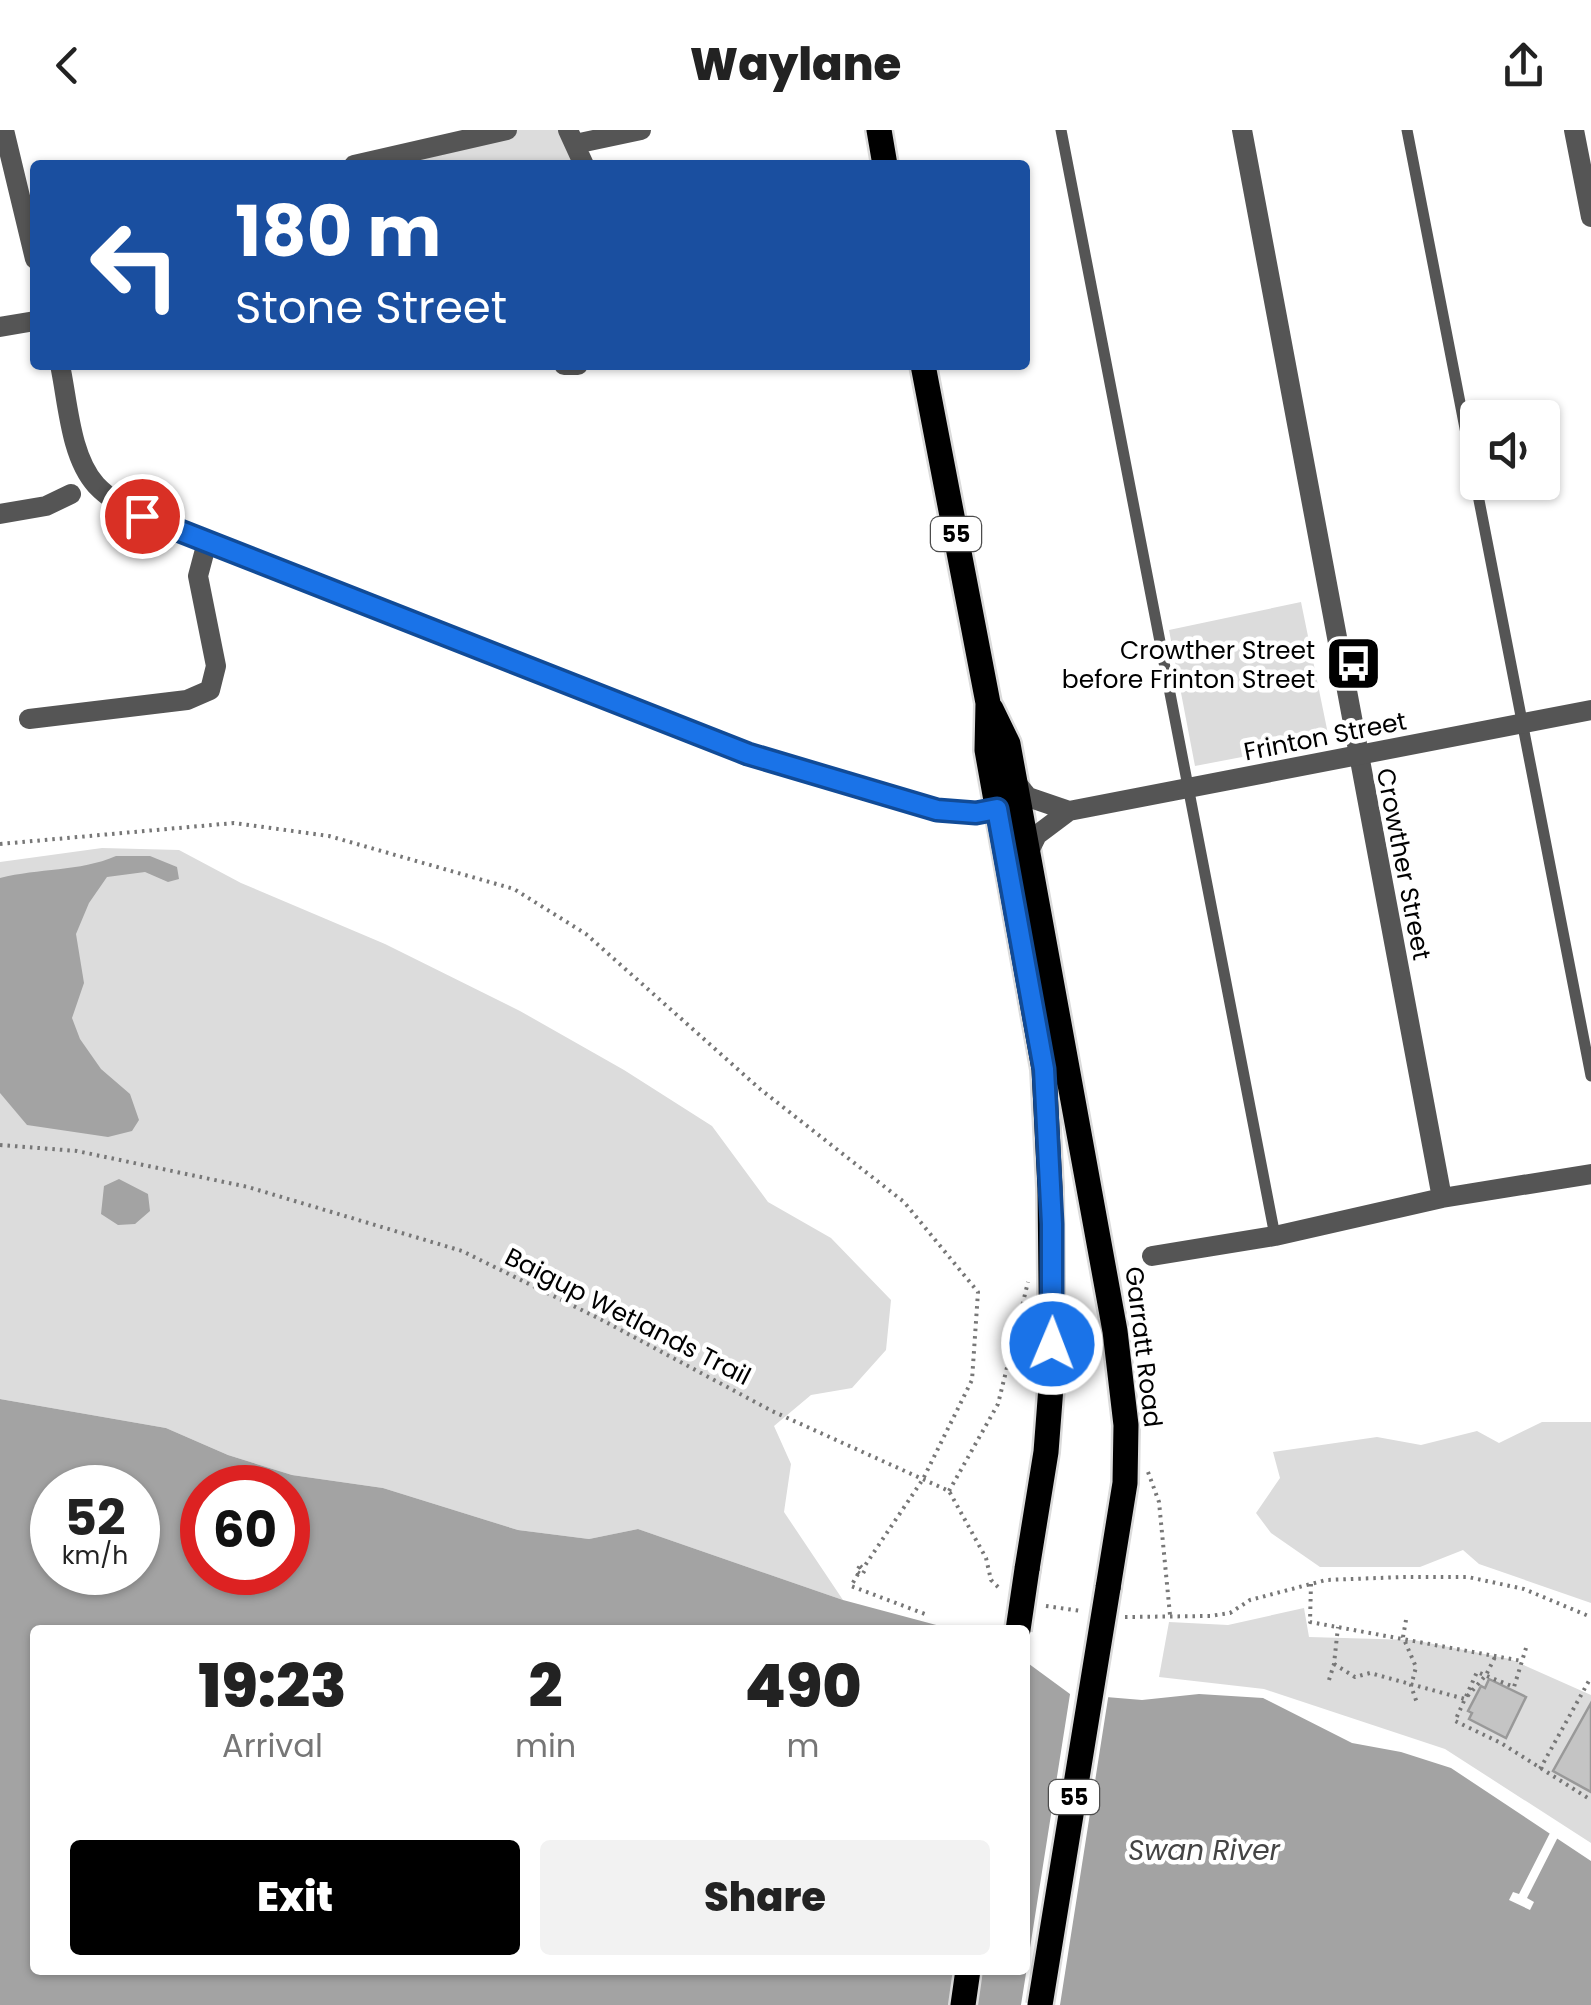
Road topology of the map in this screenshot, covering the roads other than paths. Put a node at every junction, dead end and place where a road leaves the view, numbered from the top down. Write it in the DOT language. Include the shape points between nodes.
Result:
graph roads {
  1 [pos="4,130"];
  2 [pos="507,130"];
  3 [pos="641,130"];
  4 [pos="879,130"];
  5 [pos="1062,130"];
  6 [pos="1242,130"];
  7 [pos="1407,130"];
  8 [pos="1574,130"];
  9 [pos="572,137"];
  10 [pos="376,160"];
  11 [pos="582,160"];
  12 [pos="884,160"];
  13 [pos="1591,217"];
  14 [pos="30,223"];
  15 [pos="30,322"];
  16 [pos="0,327"];
  17 [pos="61,370"];
  18 [pos="925,370"];
  19 [pos="71,494"];
  20 [pos="0,514"];
  21 [pos="207,542"];
  22 [pos="1591,710"];
  23 [pos="29,719"];
  24 [pos="1522,724"];
  25 [pos="1358,755"];
  26 [pos="1188,788"];
  27 [pos="1010,798"];
  28 [pos="1069,811"];
  29 [pos="1028,853"];
  30 [pos="1591,1076"];
  31 [pos="1591,1174"];
  32 [pos="1442,1198"];
  33 [pos="1275,1236"];
  34 [pos="1152,1256"];
  35 [pos="1019,1625"];
  36 [pos="967,1975"];
  37 [pos="963,2005"];
  38 [pos="1040,2005"];
  1 -- 14 [label="street"];
  2 -- 10 [label="street"];
  3 -- 9 [label="street"];
  4 -- 12 [label="main road"];
  5 -- 26 [label="lane"];
  6 -- 25 [label="street, Crowther Street"];
  7 -- 24 [label="lane"];
  8 -- 13 [label="street"];
  9 -- 11 [label="street"];
  15 -- 16 [label="street"];
  17 -- 21 [label="street" via="79,453 94,482 142,516"];
  18 -- 27 [label="main road, Garratt Road / 55" via="988,703 987,750"];
  19 -- 20 [label="street"];
  21 -- 23 [label="street" via="198,576 216,666 210,690 187,700"];
  21 -- 27 [label="street" via="748,754 937,810 976,813"];
  22 -- 24 [label="street, Frinton Street"];
  24 -- 25 [label="street, Frinton Street"];
  24 -- 30 [label="lane"];
  25 -- 26 [label="street, Frinton Street"];
  25 -- 32 [label="street, Crowther Street"];
  26 -- 28 [label="street, Frinton Street"];
  26 -- 33 [label="lane"];
  27 -- 28 [label="street"];
  27 -- 29 [label="main road, Garratt Road / 55"];
  27 -- 35 [label="main road, Garratt Road / 55, bridge" via="1044,1069 1052,1224 1046,1452"];
  28 -- 29 [label="street" via="1036,835"];
  29 -- 38 [label="main road, Garratt Road / 55, bridge" via="1116,1332 1126,1426 1125,1482"];
  31 -- 32 [label="street"];
  32 -- 33 [label="street"];
  33 -- 34 [label="street"];
  36 -- 37 [label="main road"];
}
